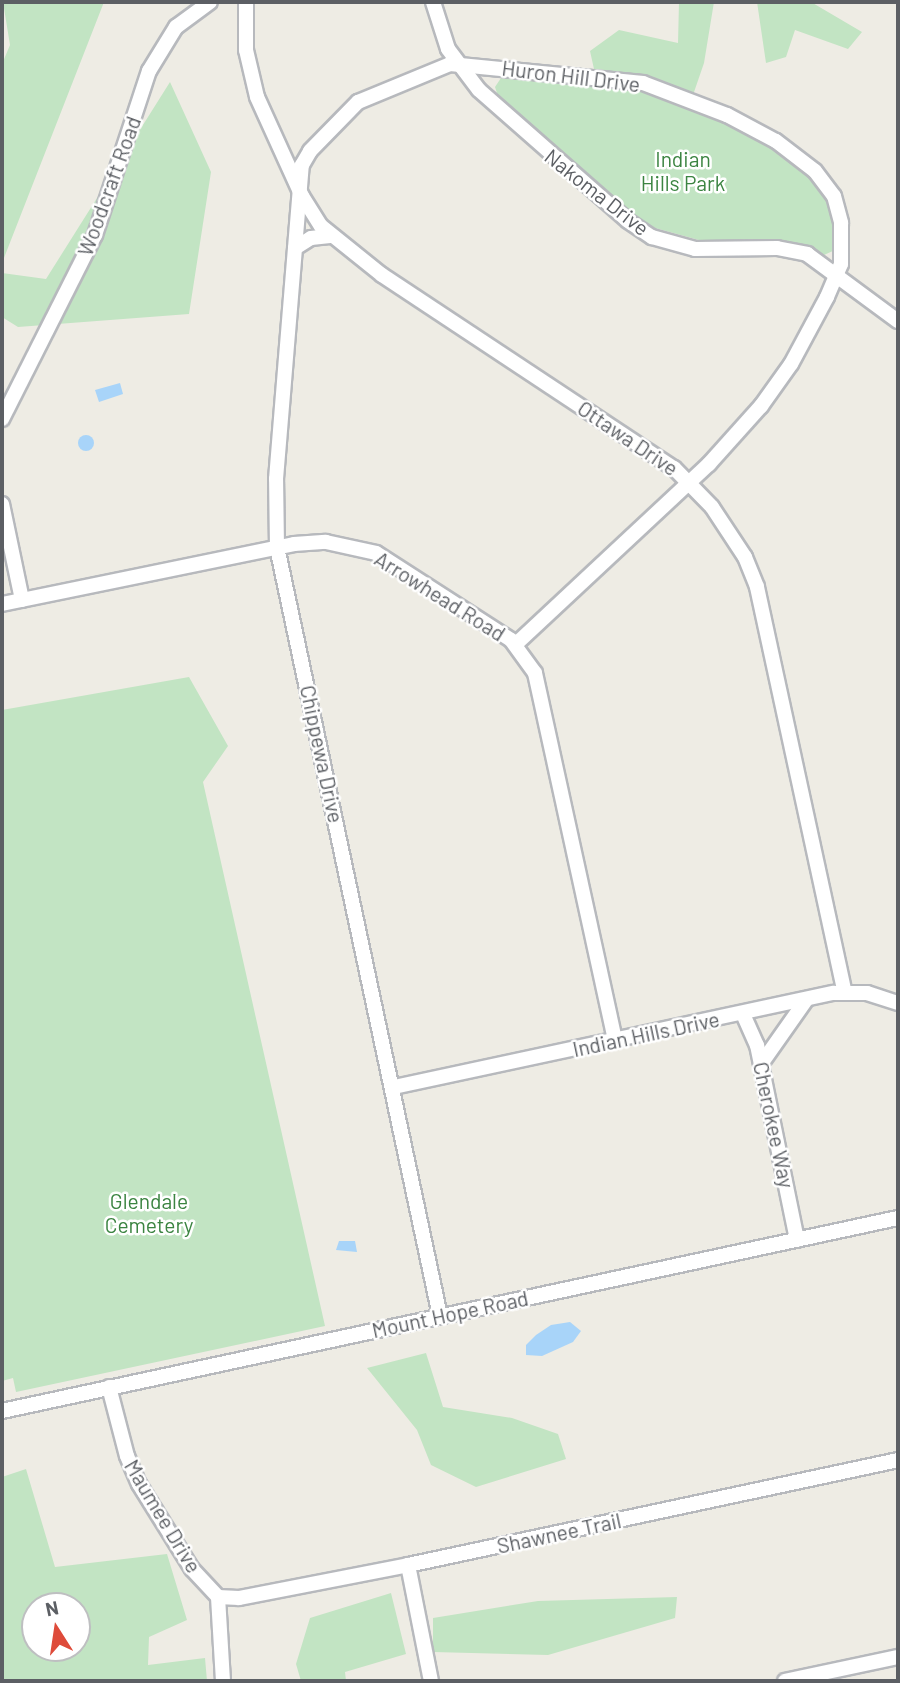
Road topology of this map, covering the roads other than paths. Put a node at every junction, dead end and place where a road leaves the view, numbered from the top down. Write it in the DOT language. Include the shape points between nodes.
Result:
graph roads {
  1 [pos="210,2"];
  2 [pos="246,2"];
  3 [pos="433,2"];
  4 [pos="457,63"];
  5 [pos="297,186"];
  6 [pos="330,236"];
  7 [pos="295,248"];
  8 [pos="837,274"];
  9 [pos="898,321"];
  10 [pos="2,419"];
  11 [pos="689,482"];
  12 [pos="2,504"];
  13 [pos="277,547"];
  14 [pos="22,600"];
  15 [pos="2,604"];
  16 [pos="516,644"];
  17 [pos="844,991"];
  18 [pos="806,1000"];
  19 [pos="898,1003"];
  20 [pos="743,1014"];
  21 [pos="615,1040"];
  22 [pos="761,1063"];
  23 [pos="394,1087"];
  24 [pos="898,1218"];
  25 [pos="797,1240"];
  26 [pos="440,1316"];
  27 [pos="109,1387"];
  28 [pos="2,1410"];
  29 [pos="898,1460"];
  30 [pos="408,1565"];
  31 [pos="218,1597"];
  32 [pos="898,1657"];
  33 [pos="223,1681"];
  34 [pos="431,1681"];
  35 [pos="785,1681"];
  1 -- 10 [label="street, Woodcraft Road" via="176,27 149,71 95,235"];
  2 -- 5 [label="street, Ottawa Drive" via="244,35 252,81"];
  3 -- 4 [label="street, Nakoma Drive"];
  4 -- 5 [label="street, Huron Hill Drive" via="434,68 358,102 310,151"];
  4 -- 8 [label="street, Nakoma Drive" via="532,140 610,208 652,237 695,249 787,249 818,259"];
  4 -- 8 [label="street, Huron Hill Drive" via="643,83 752,127 799,157 829,187 841,223"];
  5 -- 6 [label="street, Ottawa Drive"];
  5 -- 7 [label="street, Chippewa Drive"];
  6 -- 7 [label="street" via="311,238"];
  6 -- 11 [label="street, Ottawa Drive"];
  7 -- 13 [label="street, Chippewa Drive" via="276,479"];
  8 -- 9 [label="street, Nakoma Drive"];
  8 -- 11 [label="street, Huron Hill Drive" via="817,320 777,386 727,446"];
  11 -- 16 [label="street, Huron Hill Drive"];
  11 -- 17 [label="street, Ottawa Drive" via="728,529 757,587"];
  12 -- 14 [label="street"];
  13 -- 14 [label="street, Arrowhead Road"];
  13 -- 16 [label="street, Arrowhead Road" via="326,542 376,553"];
  13 -- 23 [label="street, Chippewa Drive"];
  14 -- 15 [label="street, Arrowhead Road"];
  16 -- 21 [label="street, Arrowhead Road" via="536,673"];
  17 -- 18 [label="street, Indian Hills Drive"];
  17 -- 19 [label="street, Indian Hills Drive"];
  18 -- 20 [label="street, Indian Hills Drive"];
  18 -- 22 [label="street"];
  20 -- 21 [label="street, Indian Hills Drive"];
  20 -- 22 [label="street, Cherokee Way"];
  21 -- 23 [label="street, Indian Hills Drive"];
  22 -- 25 [label="street, Cherokee Way"];
  23 -- 26 [label="street, Chippewa Drive"];
  24 -- 25 [label="street, Mount Hope Road"];
  25 -- 26 [label="street, Mount Hope Road"];
  26 -- 27 [label="street, Mount Hope Road"];
  27 -- 28 [label="street, Mount Hope Road"];
  27 -- 31 [label="street, Maumee Drive" via="139,1484 192,1569"];
  29 -- 30 [label="street, Shawnee Trail"];
  30 -- 31 [label="street, Shawnee Trail" via="239,1598"];
  30 -- 34 [label="street"];
  31 -- 33 [label="street"];
  32 -- 35 [label="street"];
}
